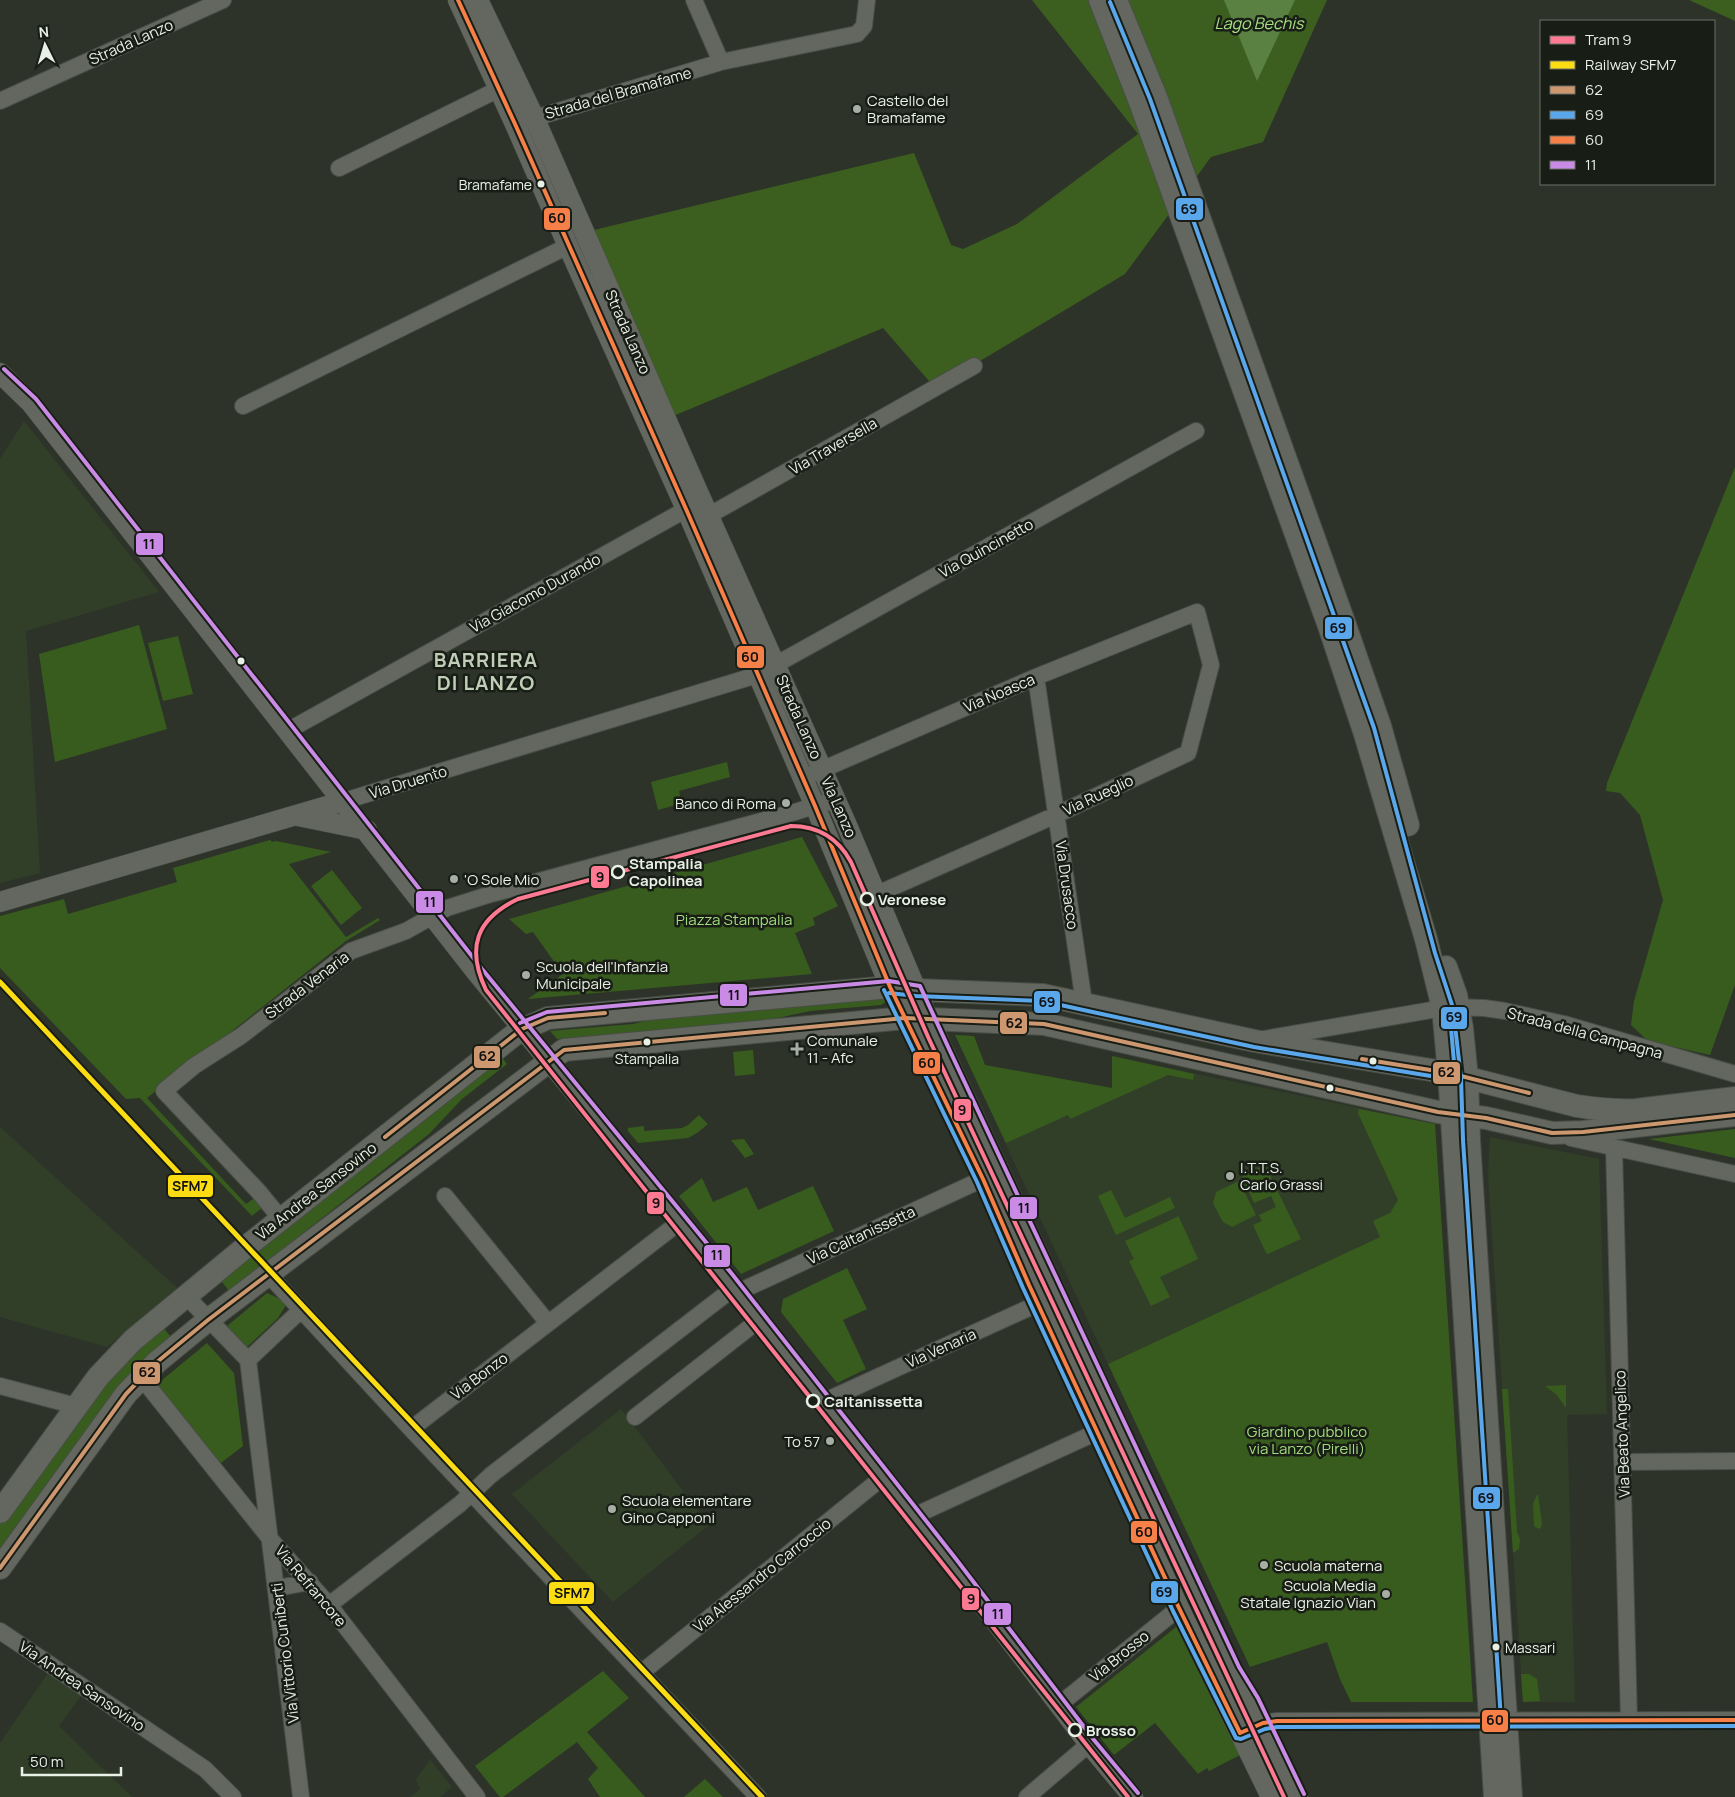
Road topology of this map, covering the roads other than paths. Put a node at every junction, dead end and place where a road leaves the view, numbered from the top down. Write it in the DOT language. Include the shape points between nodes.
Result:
graph roads {
  1 [pos="224,0"];
  2 [pos="458,0"];
  3 [pos="478,0"];
  4 [pos="694,0"];
  5 [pos="867,0"];
  6 [pos="1100,0"];
  7 [pos="1116,0"];
  8 [pos="721,62"];
  9 [pos="499,89"];
  10 [pos="0,102"];
  11 [pos="524,120"];
  12 [pos="339,168"];
  13 [pos="568,246"];
  14 [pos="974,366"];
  15 [pos="0,373"];
  16 [pos="243,406"];
  17 [pos="1196,431"];
  18 [pos="698,513"];
  19 [pos="1197,612"];
  20 [pos="776,665"];
  21 [pos="757,675"];
  22 [pos="1036,677"];
  23 [pos="289,730"];
  24 [pos="822,769"];
  25 [pos="803,778"];
  26 [pos="836,799"];
  27 [pos="344,801"];
  28 [pos="815,806"];
  29 [pos="1056,815"];
  30 [pos="296,816"];
  31 [pos="367,830"];
  32 [pos="875,895"];
  33 [pos="0,902"];
  34 [pos="432,915"];
  35 [pos="890,987"];
  36 [pos="916,990"];
  37 [pos="1084,1003"];
  38 [pos="1451,1007"];
  39 [pos="905,1018"];
  40 [pos="928,1018"];
  41 [pos="522,1029"];
  42 [pos="1255,1041"];
  43 [pos="549,1060"];
  44 [pos="1735,1074"];
  45 [pos="1458,1075"];
  46 [pos="1735,1098"];
  47 [pos="1460,1115"];
  48 [pos="1735,1115"];
  49 [pos="1552,1133"];
  50 [pos="1614,1148"];
  51 [pos="1735,1174"];
  52 [pos="983,1178"];
  53 [pos="445,1196"];
  54 [pos="281,1219"];
  55 [pos="681,1221"];
  56 [pos="268,1274"];
  57 [pos="737,1290"];
  58 [pos="1057,1295"];
  59 [pos="186,1296"];
  60 [pos="1038,1304"];
  61 [pos="301,1310"];
  62 [pos="208,1320"];
  63 [pos="759,1320"];
  64 [pos="548,1323"];
  65 [pos="248,1360"];
  66 [pos="141,1377"];
  67 [pos="0,1386"];
  68 [pos="825,1401"];
  69 [pos="76,1406"];
  70 [pos="635,1417"];
  71 [pos="411,1429"];
  72 [pos="1097,1432"];
  73 [pos="1735,1461"];
  74 [pos="1622,1462"];
  75 [pos="883,1477"];
  76 [pos="471,1493"];
  77 [pos="0,1512"];
  78 [pos="914,1516"];
  79 [pos="271,1540"];
  80 [pos="0,1568"];
  81 [pos="310,1582"];
  82 [pos="277,1588"];
  83 [pos="329,1605"];
  84 [pos="1179,1608"];
  85 [pos="0,1631"];
  86 [pos="641,1673"];
  87 [pos="1060,1704"];
  88 [pos="1499,1720"];
  89 [pos="1629,1720"];
  90 [pos="1735,1720"];
  91 [pos="1263,1723"];
  92 [pos="1240,1733"];
  93 [pos="1089,1744"];
  94 [pos="233,1797"];
  95 [pos="302,1797"];
  96 [pos="477,1797"];
  97 [pos="758,1797"];
  98 [pos="1027,1797"];
  99 [pos="1133,1797"];
  100 [pos="1271,1797"];
  101 [pos="1298,1797"];
  102 [pos="1495,1797"];
  103 [pos="1511,1797"];
  1 -- 10 [label="street, Strada Lanzo"];
  2 -- 9 [label="street, Strada Lanzo"];
  3 -- 11 [label="street, Strada Lanzo"];
  4 -- 8 [label="street"];
  5 -- 8 [label="street, Strada del Bramafame" via="864,26 857,34"];
  6 -- 38 [label="main road" via="1140,102 1328,626 1365,734 1426,938"];
  7 -- 38 [label="main road" via="1156,97 1380,726 1441,951"];
  8 -- 11 [label="street, Strada del Bramafame"];
  9 -- 11 [label="street, Strada Lanzo"];
  9 -- 12 [label="street"];
  11 -- 13 [label="street, Strada Lanzo"];
  11 -- 18 [label="street, Strada Lanzo"];
  13 -- 16 [label="street"];
  13 -- 18 [label="street, Strada Lanzo"];
  14 -- 18 [label="street, Via Traversella"];
  15 -- 23 [label="street" via="31,403"];
  17 -- 20 [label="street, Via Quincinetto"];
  18 -- 20 [label="street, Strada Lanzo"];
  18 -- 21 [label="street, Strada Lanzo"];
  18 -- 23 [label="street, Via Giacomo Durando"];
  19 -- 22 [label="street, Via Noasca"];
  19 -- 29 [label="street, Via Rueglio" via="1211,665 1188,753"];
  20 -- 21 [label="street, Strada Lanzo"];
  20 -- 24 [label="street, Strada Lanzo"];
  21 -- 25 [label="street, Strada Lanzo"];
  21 -- 27 [label="street, Via Druento"];
  22 -- 24 [label="street, Via Noasca"];
  22 -- 29 [label="street, Via Drusacco"];
  23 -- 27 [label="street"];
  24 -- 25 [label="street, Via Noasca"];
  24 -- 26 [label="street, Via Lanzo"];
  25 -- 28 [label="street, Strada Lanzo"];
  26 -- 28 [label="street"];
  26 -- 32 [label="street, Via Lanzo"];
  27 -- 30 [label="street, Via Druento"];
  27 -- 31 [label="street"];
  28 -- 34 [label="street" via="490,894"];
  28 -- 35 [label="street, Via Lanzo"];
  29 -- 32 [label="street, Via Rueglio"];
  29 -- 37 [label="street, Via Drusacco"];
  30 -- 31 [label="street"];
  30 -- 33 [label="street, Via Druento"];
  31 -- 34 [label="street"];
  32 -- 36 [label="street, Via Lanzo"];
  34 -- 41 [label="street"];
  34 -- 54 [label="street, Strada Venaria" via="406,931 351,951 164,1091"];
  35 -- 36 [label="main road"];
  35 -- 39 [label="street, Via Lanzo"];
  35 -- 41 [label="main road" via="548,1018"];
  36 -- 37 [label="main road" via="1043,995"];
  36 -- 40 [label="street, Via Lanzo"];
  37 -- 42 [label="main road"];
  38 -- 42 [label="street, Strada della Campagna"];
  38 -- 44 [label="street, Strada della Campagna" via="1484,1008 1535,1017"];
  38 -- 45 [label="main road"];
  39 -- 40 [label="main road"];
  39 -- 43 [label="main road" via="564,1050"];
  39 -- 52 [label="street, Via Lanzo"];
  40 -- 47 [label="main road" via="1044,1024"];
  40 -- 58 [label="street, Via Lanzo"];
  41 -- 43 [label="street"];
  41 -- 54 [label="main road, Via Andrea Sansovino"];
  42 -- 45 [label="main road"];
  43 -- 55 [label="street"];
  43 -- 56 [label="main road"];
  45 -- 46 [label="main road" via="1577,1106 1622,1111"];
  45 -- 47 [label="main road"];
  47 -- 49 [label="main road"];
  47 -- 88 [label="main road"];
  48 -- 49 [label="main road"];
  49 -- 50 [label="street"];
  50 -- 51 [label="street"];
  50 -- 74 [label="street, Via Beato Angelico"];
  52 -- 57 [label="street, Via Caltanissetta"];
  52 -- 60 [label="street, Via Lanzo"];
  53 -- 64 [label="street"];
  54 -- 59 [label="main road, Via Andrea Sansovino"];
  55 -- 57 [label="street"];
  55 -- 64 [label="street, Via Bonzo"];
  56 -- 61 [label="street"];
  56 -- 62 [label="main road"];
  57 -- 63 [label="street"];
  57 -- 76 [label="street, Via Caltanissetta"];
  58 -- 60 [label="street, Via Venaria"];
  58 -- 91 [label="street, Via Lanzo" via="1233,1670"];
  59 -- 62 [label="street"];
  59 -- 69 [label="main road, Via Andrea Sansovino" via="125,1348"];
  60 -- 68 [label="street, Via Venaria"];
  60 -- 72 [label="street, Via Lanzo"];
  61 -- 65 [label="street"];
  61 -- 71 [label="street"];
  62 -- 65 [label="street"];
  62 -- 66 [label="main road"];
  63 -- 68 [label="street"];
  63 -- 70 [label="street"];
  64 -- 71 [label="street, Via Bonzo"];
  65 -- 79 [label="street, Via Vittorio Cuniberti"];
  66 -- 79 [label="street, Via Refrancore"];
  66 -- 80 [label="main road"];
  67 -- 69 [label="street"];
  68 -- 75 [label="street"];
  69 -- 77 [label="main road, Via Andrea Sansovino"];
  71 -- 76 [label="street"];
  72 -- 78 [label="street"];
  72 -- 84 [label="street, Via Lanzo"];
  73 -- 74 [label="street"];
  74 -- 89 [label="street, Via Beato Angelico"];
  75 -- 78 [label="street"];
  75 -- 86 [label="street, Via Alessandro Carroccio"];
  76 -- 83 [label="street, Via Caltanissetta"];
  76 -- 86 [label="street"];
  78 -- 87 [label="street"];
  79 -- 81 [label="street, Via Refrancore"];
  79 -- 82 [label="street, Via Vittorio Cuniberti"];
  81 -- 82 [label="street"];
  81 -- 83 [label="street, Via Refrancore"];
  82 -- 95 [label="street, Via Vittorio Cuniberti"];
  83 -- 96 [label="street, Via Refrancore"];
  84 -- 87 [label="street, Via Brosso"];
  84 -- 92 [label="street, Via Lanzo"];
  85 -- 94 [label="street, Via Andrea Sansovino" via="205,1769"];
  86 -- 97 [label="street"];
  87 -- 93 [label="street"];
  88 -- 89 [label="street"];
  88 -- 91 [label="street"];
  88 -- 102 [label="main road"];
  88 -- 103 [label="main road"];
  89 -- 90 [label="street"];
  91 -- 92 [label="street"];
  91 -- 101 [label="street, Via Lanzo"];
  92 -- 100 [label="street, Via Lanzo"];
  93 -- 98 [label="street"];
  93 -- 99 [label="street"];
}
